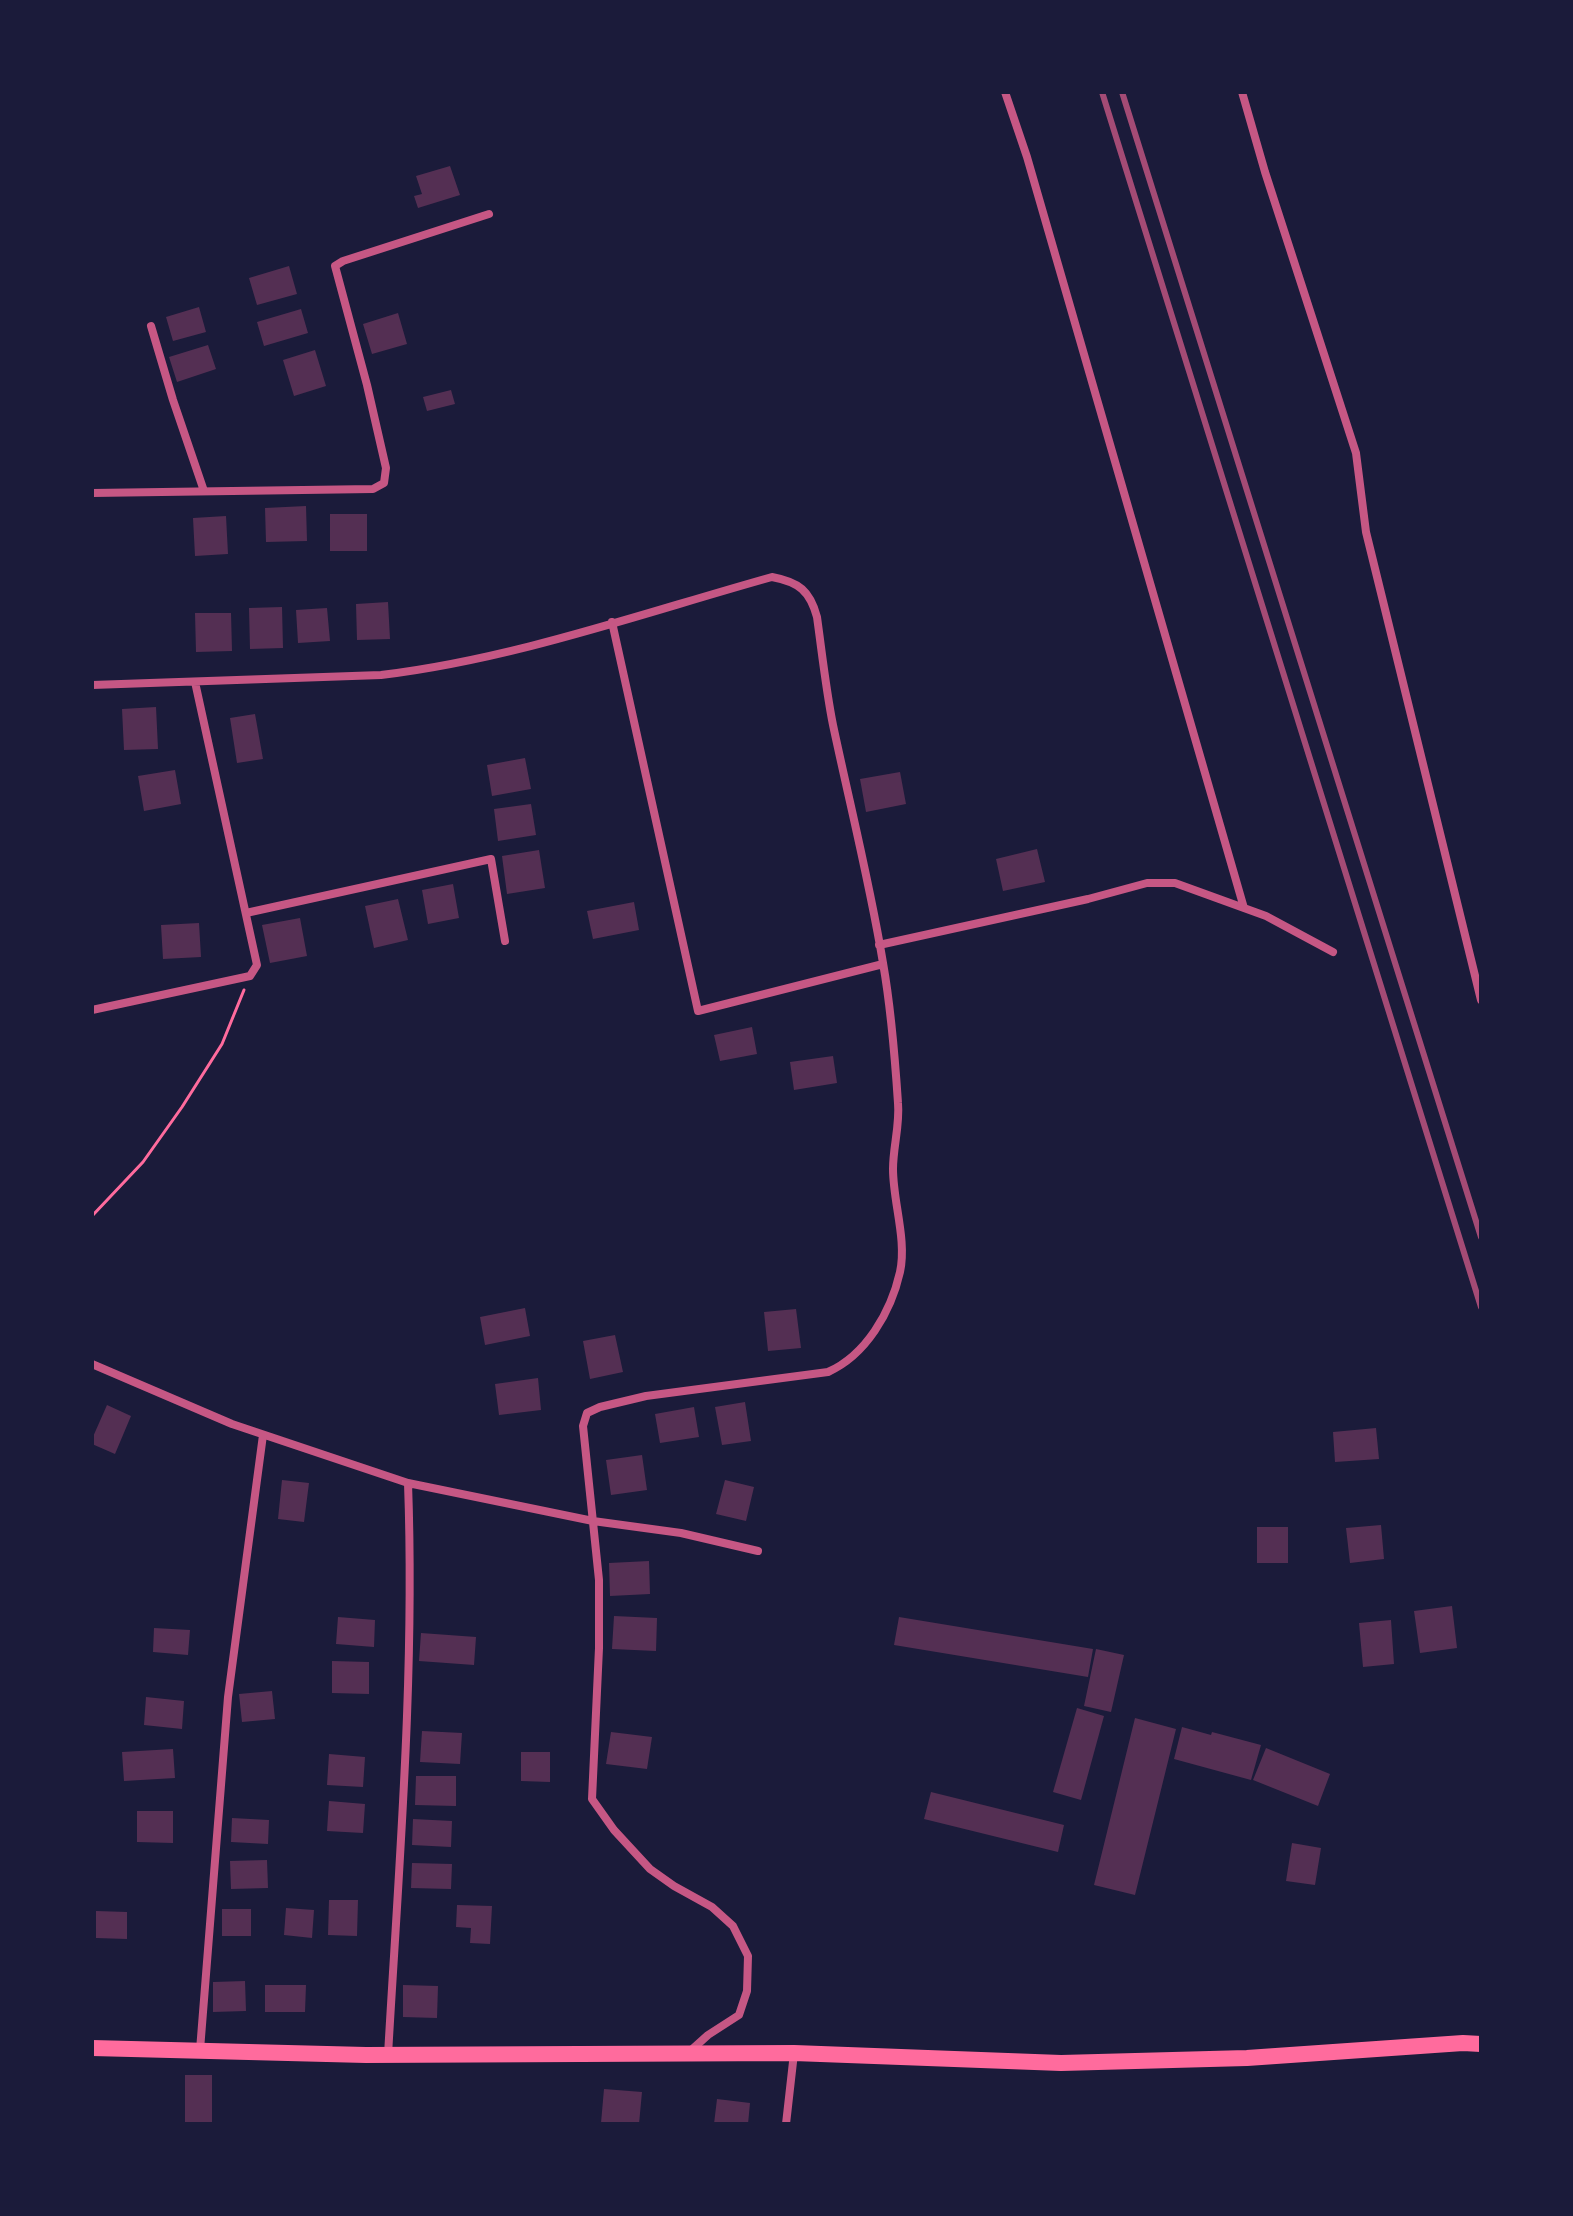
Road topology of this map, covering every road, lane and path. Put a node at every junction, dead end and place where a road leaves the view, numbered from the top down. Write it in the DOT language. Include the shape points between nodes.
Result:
graph roads {
  1 [pos="1005,92"];
  2 [pos="1242,92"];
  3 [pos="489,214"];
  4 [pos="151,326"];
  5 [pos="204,491"];
  6 [pos="92,493"];
  7 [pos="612,622"];
  8 [pos="195,682"];
  9 [pos="92,685"];
  10 [pos="1244,908"];
  11 [pos="246,913"];
  12 [pos="505,941"];
  13 [pos="879,945"];
  14 [pos="1333,952"];
  15 [pos="883,964"];
  16 [pos="250,976"];
  17 [pos="1481,1000"];
  18 [pos="92,1010"];
  19 [pos="92,1216"];
  20 [pos="92,1364"];
  21 [pos="263,1435"];
  22 [pos="408,1483"];
  23 [pos="593,1521"];
  24 [pos="758,1551"];
  25 [pos="1481,2037"];
  26 [pos="1463,2043"];
  27 [pos="1481,2044"];
  28 [pos="92,2048"];
  29 [pos="200,2050"];
  30 [pos="794,2053"];
  31 [pos="388,2055"];
  32 [pos="685,2055"];
  33 [pos="786,2124"];
  1 -- 10 [label="street"];
  2 -- 17 [label="street" via="1356,453 1366,532"];
  3 -- 5 [label="street" via="335,266 383,454 384,483 373,489"];
  4 -- 5 [label="street"];
  5 -- 6 [label="street"];
  7 -- 8 [label="street" via="419,671"];
  7 -- 13 [label="street" via="772,577 801,588 812,601"];
  7 -- 15 [label="street" via="698,1011"];
  8 -- 9 [label="street"];
  8 -- 11 [label="street"];
  10 -- 13 [label="street" via="1175,883 1147,883"];
  10 -- 14 [label="street"];
  11 -- 12 [label="street" via="491,859"];
  11 -- 16 [label="street" via="257,965"];
  13 -- 15 [label="street"];
  15 -- 23 [label="street" via="898,1106 893,1168 902,1245 892,1300 856,1355 828,1372 646,1396 587,1413 583,1426"];
  16 -- 18 [label="street"];
  16 -- 19 [label="path" via="222,1044 182,1107 143,1162"];
  20 -- 21 [label="street"];
  21 -- 22 [label="street"];
  21 -- 29 [label="street" via="228,1697"];
  22 -- 23 [label="street"];
  22 -- 31 [label="street" via="408,1711"];
  23 -- 24 [label="street"];
  23 -- 32 [label="street" via="599,1648 592,1799 650,1869 733,1926 748,1956 747,1991 739,2015"];
  25 -- 26 [label="main road"];
  26 -- 27 [label="main road"];
  26 -- 30 [label="main road" via="1247,2058 1061,2063"];
  28 -- 29 [label="main road"];
  29 -- 31 [label="main road"];
  30 -- 32 [label="main road"];
  30 -- 33 [label="street"];
  31 -- 32 [label="main road"];
}
